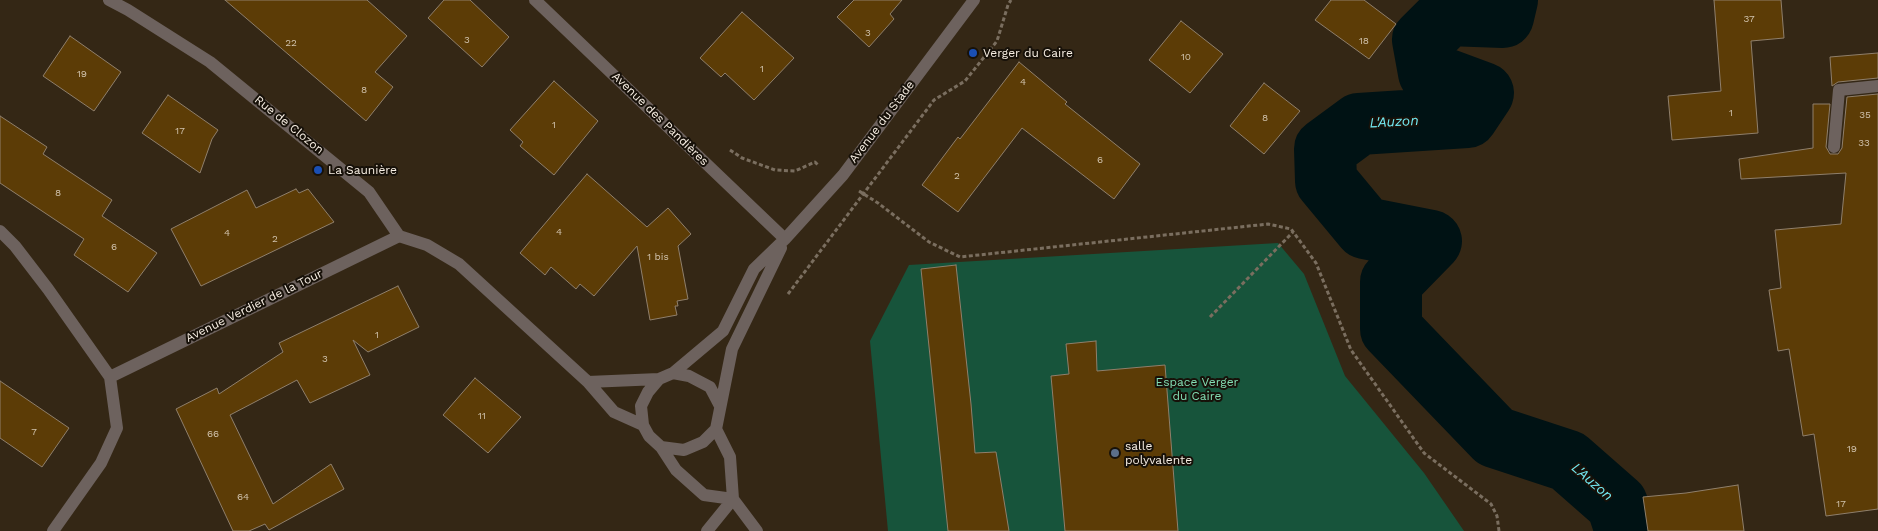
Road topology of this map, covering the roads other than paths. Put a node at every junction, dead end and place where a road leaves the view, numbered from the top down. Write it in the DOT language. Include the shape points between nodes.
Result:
graph roads {
  1 [pos="109,0"];
  2 [pos="534,0"];
  3 [pos="974,0"];
  4 [pos="1878,86"];
  5 [pos="1834,147"];
  6 [pos="0,231"];
  7 [pos="399,236"];
  8 [pos="785,239"];
  9 [pos="673,373"];
  10 [pos="110,377"];
  11 [pos="659,379"];
  12 [pos="588,382"];
  13 [pos="720,406"];
  14 [pos="643,425"];
  15 [pos="716,429"];
  16 [pos="661,447"];
  17 [pos="733,499"];
  18 [pos="53,531"];
  19 [pos="706,531"];
  20 [pos="757,531"];
  1 -- 7 [label="street, Rue de Clozon" via="210,62 327,156 369,192"];
  2 -- 8 [label="street, Avenue des Pandières"];
  3 -- 8 [label="street, Avenue du Stade" via="843,175"];
  4 -- 5 [label="street" via="1839,90"];
  6 -- 10 [label="street" via="16,246"];
  7 -- 10 [label="street, Avenue Verdier de la Tour"];
  7 -- 12 [label="street" via="427,245 458,264"];
  8 -- 9 [label="street, Avenue du Stade" via="754,269 723,331"];
  8 -- 13 [label="street, Avenue du Stade" via="732,349"];
  9 -- 11 [label="street"];
  9 -- 13 [label="street" via="689,376 710,387"];
  10 -- 18 [label="street" via="117,428 101,463"];
  11 -- 12 [label="street"];
  11 -- 14 [label="street" via="641,406"];
  12 -- 14 [label="street" via="614,412"];
  13 -- 15 [label="street"];
  14 -- 16 [label="street"];
  15 -- 16 [label="street" via="702,442 684,450"];
  15 -- 17 [label="street" via="730,457"];
  16 -- 17 [label="street" via="676,470 704,495"];
  17 -- 19 [label="street"];
  17 -- 20 [label="street"];
}
